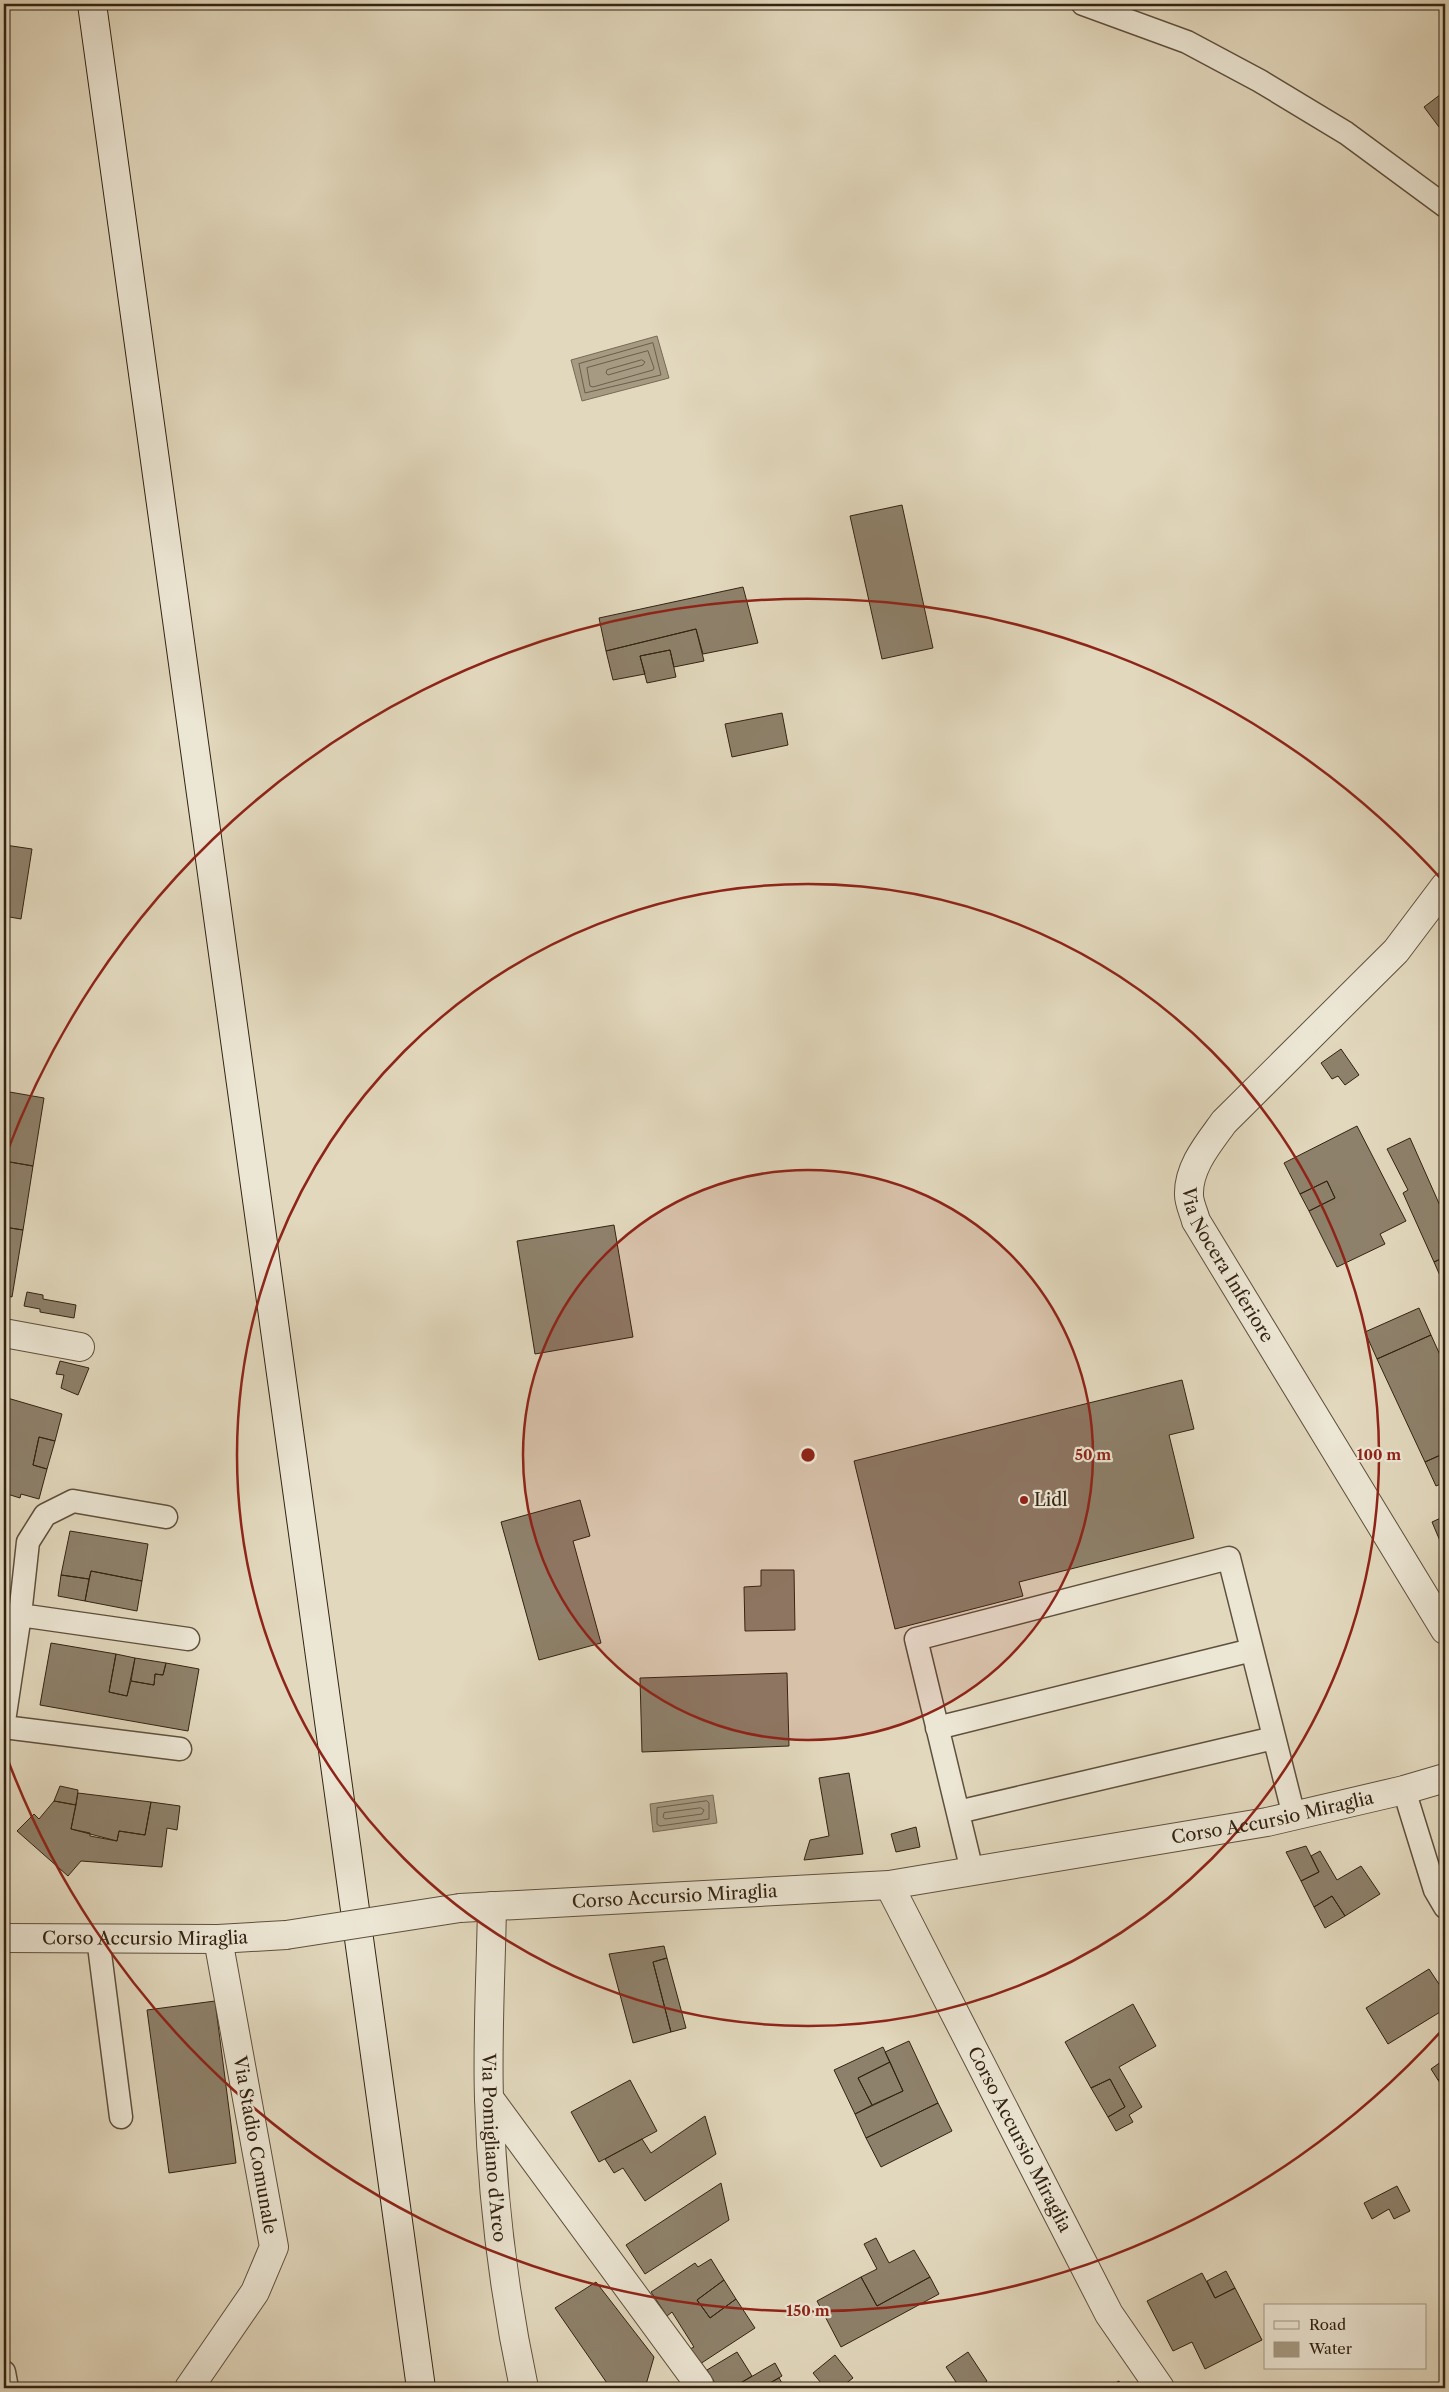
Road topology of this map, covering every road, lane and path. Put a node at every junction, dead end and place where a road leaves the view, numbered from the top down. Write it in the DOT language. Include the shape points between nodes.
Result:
graph roads {
  1 [pos="92,4"];
  2 [pos="1083,4"];
  3 [pos="1445,206"];
  4 [pos="1445,886"];
  5 [pos="4,1333"];
  6 [pos="80,1347"];
  7 [pos="166,1517"];
  8 [pos="20,1615"];
  9 [pos="1445,1630"];
  10 [pos="188,1639"];
  11 [pos="1252,1650"];
  12 [pos="4,1721"];
  13 [pos="4,1727"];
  14 [pos="938,1728"];
  15 [pos="1274,1738"];
  16 [pos="180,1749"];
  17 [pos="1445,1778"];
  18 [pos="1404,1790"];
  19 [pos="958,1812"];
  20 [pos="1294,1816"];
  21 [pos="972,1871"];
  22 [pos="889,1885"];
  23 [pos="492,1906"];
  24 [pos="1445,1907"];
  25 [pos="4,1938"];
  26 [pos="98,1938"];
  27 [pos="218,1939"];
  28 [pos="489,2098"];
  29 [pos="121,2117"];
  30 [pos="4,2372"];
  31 [pos="699,2384"];
  32 [pos="7,2388"];
  33 [pos="189,2388"];
  34 [pos="421,2388"];
  35 [pos="524,2388"];
  36 [pos="1160,2388"];
  1 -- 34 [label="street"];
  2 -- 3 [label="lane" via="1187,42 1260,81 1346,133"];
  4 -- 9 [label="street, Via Nocera Inferiore" via="1396,951 1224,1122 1191,1175 1189,1196 1196,1221"];
  5 -- 6 [label="street"];
  7 -- 8 [label="lane" via="73,1500 45,1515 28,1542"];
  8 -- 10 [label="lane"];
  8 -- 12 [label="lane"];
  11 -- 14 [label="lane"];
  11 -- 14 [label="lane" via="1228,1558 916,1638"];
  11 -- 15 [label="lane"];
  13 -- 16 [label="lane"];
  14 -- 19 [label="lane"];
  15 -- 19 [label="lane"];
  15 -- 20 [label="lane"];
  17 -- 18 [label="street, Corso Accursio Miraglia"];
  18 -- 20 [label="street, Corso Accursio Miraglia"];
  18 -- 24 [label="lane" via="1435,1890"];
  19 -- 21 [label="lane"];
  20 -- 21 [label="street, Corso Accursio Miraglia"];
  21 -- 22 [label="street, Corso Accursio Miraglia"];
  22 -- 23 [label="street, Corso Accursio Miraglia"];
  22 -- 36 [label="street, Corso Accursio Miraglia" via="1110,2314"];
  23 -- 27 [label="street, Corso Accursio Miraglia, bridge" via="286,1935"];
  23 -- 28 [label="street, Via Pomigliano d'Arco"];
  25 -- 26 [label="street, Corso Accursio Miraglia"];
  26 -- 27 [label="street, Corso Accursio Miraglia"];
  26 -- 29 [label="lane"];
  27 -- 33 [label="street, Via Stadio Comunale" via="274,2247 255,2292"];
  28 -- 31 [label="street"];
  28 -- 35 [label="street, Via Pomigliano d'Arco" via="497,2207 513,2337"];
  30 -- 32 [label="lane"];
}
